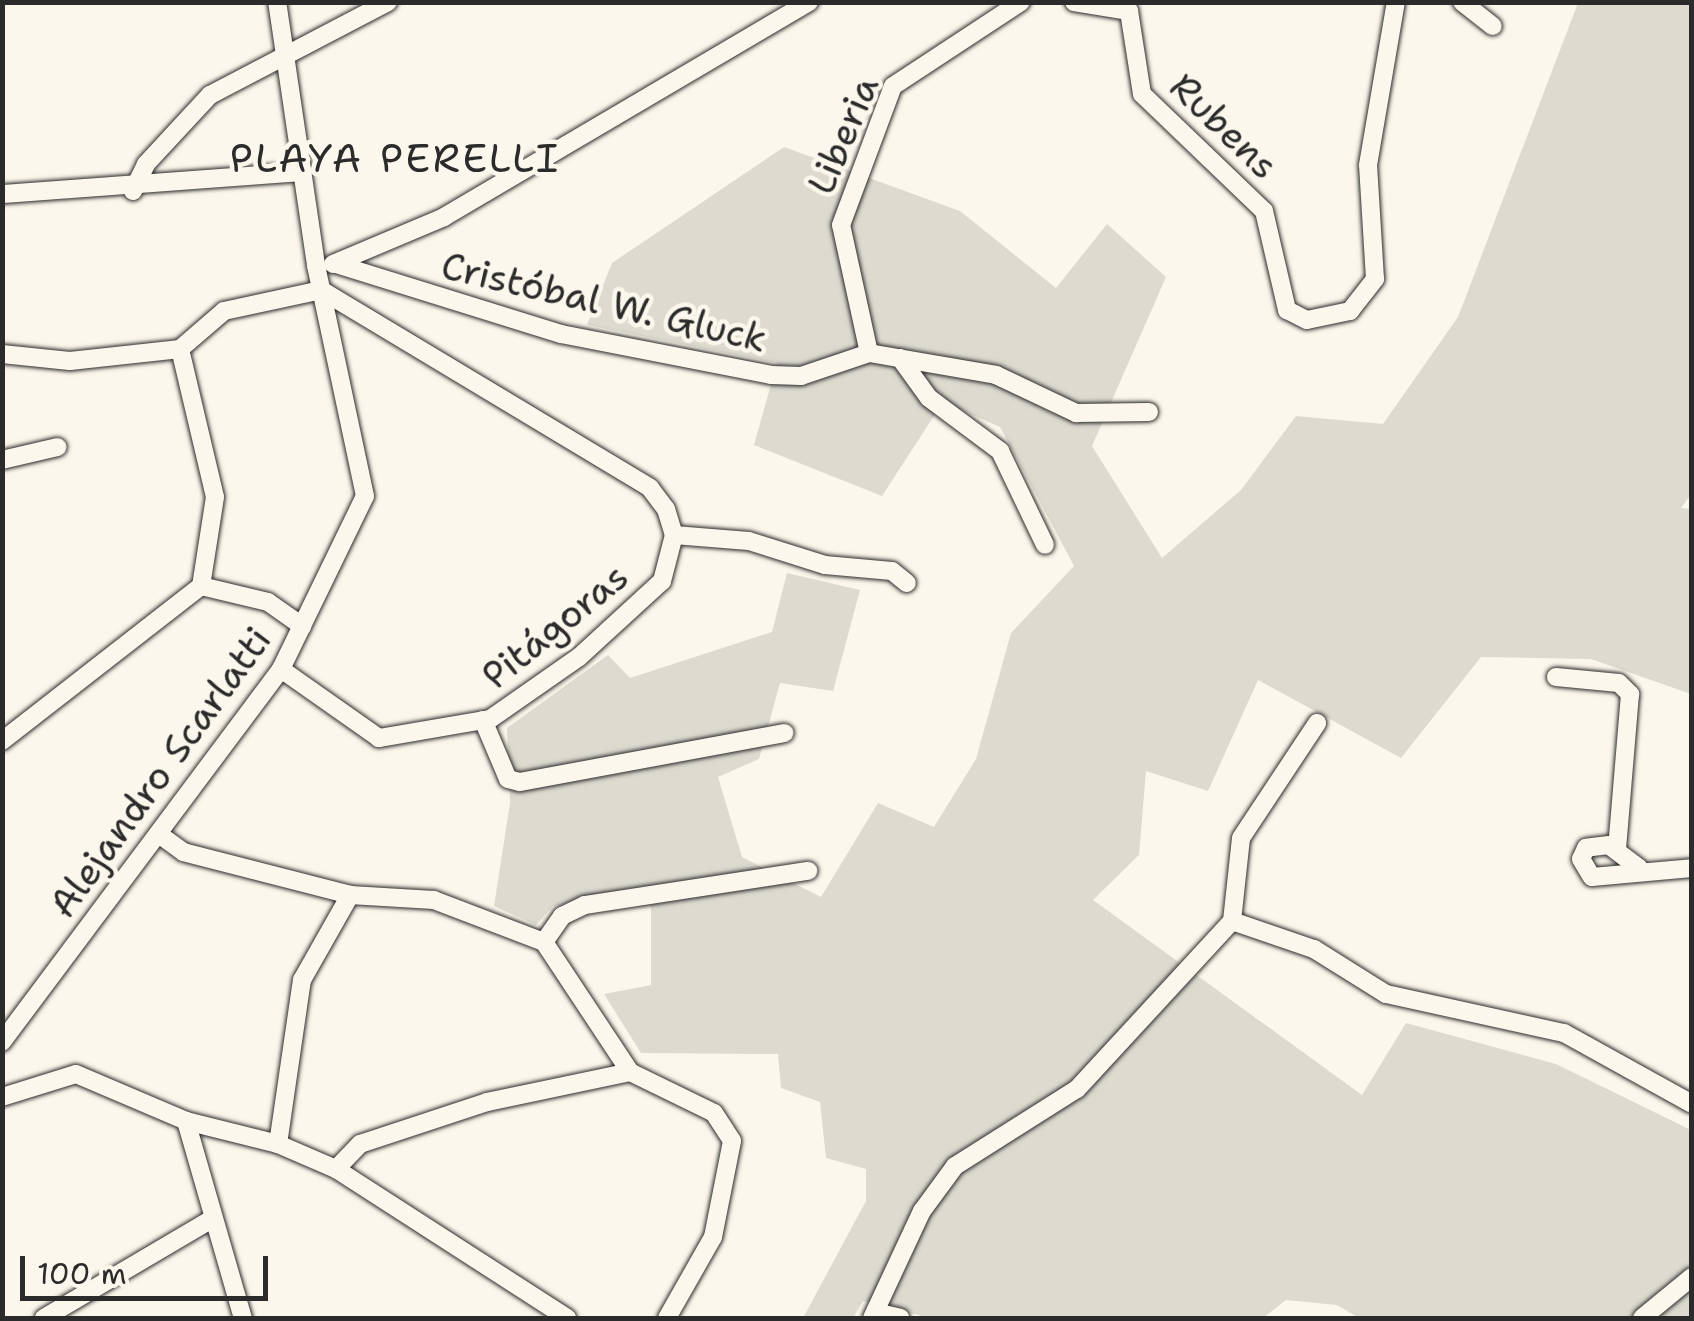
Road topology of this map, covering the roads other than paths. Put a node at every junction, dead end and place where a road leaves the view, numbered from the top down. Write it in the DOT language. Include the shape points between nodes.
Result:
graph roads {
  1 [pos="276,2"];
  2 [pos="388,2"];
  3 [pos="809,2"];
  4 [pos="1021,2"];
  5 [pos="1074,2"];
  6 [pos="1396,2"];
  7 [pos="1462,2"];
  8 [pos="1137,7"];
  9 [pos="1494,26"];
  10 [pos="288,62"];
  11 [pos="304,172"];
  12 [pos="133,192"];
  13 [pos="2,194"];
  14 [pos="336,264"];
  15 [pos="316,265"];
  16 [pos="320,290"];
  17 [pos="180,349"];
  18 [pos="2,354"];
  19 [pos="869,354"];
  20 [pos="900,358"];
  21 [pos="1148,412"];
  22 [pos="58,447"];
  23 [pos="2,460"];
  24 [pos="674,535"];
  25 [pos="1045,545"];
  26 [pos="907,583"];
  27 [pos="201,586"];
  28 [pos="302,626"];
  29 [pos="282,668"];
  30 [pos="1556,677"];
  31 [pos="483,720"];
  32 [pos="1317,723"];
  33 [pos="784,733"];
  34 [pos="2,742"];
  35 [pos="160,835"];
  36 [pos="1617,850"];
  37 [pos="1638,868"];
  38 [pos="1692,868"];
  39 [pos="808,871"];
  40 [pos="350,895"];
  41 [pos="1232,921"];
  42 [pos="544,942"];
  43 [pos="2,1042"];
  44 [pos="630,1072"];
  45 [pos="2,1097"];
  46 [pos="1692,1104"];
  47 [pos="186,1120"];
  48 [pos="278,1144"];
  49 [pos="336,1169"];
  50 [pos="212,1219"];
  51 [pos="1692,1277"];
  52 [pos="874,1315"];
  53 [pos="44,1318"];
  54 [pos="243,1318"];
  55 [pos="567,1318"];
  56 [pos="667,1318"];
  57 [pos="900,1318"];
  58 [pos="1642,1318"];
  1 -- 10 [label="street, Alejandro Scarlatti" via="274,26"];
  2 -- 10 [label="street"];
  3 -- 14 [label="street" via="444,217"];
  4 -- 19 [label="street, Liberia" via="893,86 840,225"];
  5 -- 8 [label="street, Rubens"];
  6 -- 8 [label="street, Rubens" via="1368,164 1375,279 1350,311 1307,320 1286,310 1264,211 1142,94"];
  7 -- 9 [label="street"];
  10 -- 11 [label="street, Alejandro Scarlatti"];
  10 -- 12 [label="street" via="230,81 190,111"];
  11 -- 12 [label="street"];
  11 -- 15 [label="street, Alejandro Scarlatti"];
  12 -- 13 [label="street"];
  14 -- 15 [label="street"];
  14 -- 19 [label="street, Cristóbal W. Gluck" via="561,334 771,375 802,376"];
  15 -- 16 [label="street, Alejandro Scarlatti"];
  16 -- 17 [label="street" via="224,311"];
  16 -- 24 [label="street" via="650,488"];
  16 -- 28 [label="street, Alejandro Scarlatti" via="365,496"];
  17 -- 18 [label="street" via="70,360"];
  17 -- 27 [label="street" via="215,497"];
  19 -- 20 [label="street, Cristóbal W. Gluck"];
  20 -- 21 [label="street, Cristóbal W. Gluck" via="996,376 1076,413"];
  20 -- 25 [label="street" via="929,398 1000,451"];
  22 -- 23 [label="street"];
  24 -- 26 [label="street" via="750,541 825,565 892,571"];
  24 -- 31 [label="street, Pitágoras" via="662,581 514,708"];
  27 -- 28 [label="street" via="268,602"];
  27 -- 34 [label="street"];
  28 -- 29 [label="street, Alejandro Scarlatti"];
  29 -- 31 [label="street, Pitágoras" via="379,738"];
  29 -- 35 [label="street, Alejandro Scarlatti"];
  30 -- 36 [label="street" via="1620,683 1630,694"];
  31 -- 33 [label="street" via="508,780 520,782"];
  32 -- 41 [label="street" via="1241,838"];
  35 -- 40 [label="street" via="183,852"];
  35 -- 43 [label="street, Alejandro Scarlatti"];
  36 -- 37 [label="street"];
  36 -- 37 [label="street" via="1586,848 1584,872"];
  37 -- 38 [label="street"];
  39 -- 42 [label="street" via="574,908"];
  40 -- 42 [label="street" via="434,900"];
  40 -- 48 [label="street" via="302,980"];
  41 -- 46 [label="street" via="1314,949 1386,994 1564,1033"];
  41 -- 52 [label="street" via="1077,1088 955,1166 922,1211"];
  42 -- 44 [label="street"];
  44 -- 49 [label="street" via="487,1102 360,1144"];
  44 -- 56 [label="street" via="714,1113 732,1141 713,1237"];
  45 -- 47 [label="street" via="76,1074"];
  47 -- 48 [label="street"];
  47 -- 50 [label="street"];
  48 -- 49 [label="street"];
  49 -- 55 [label="street"];
  50 -- 53 [label="street"];
  50 -- 54 [label="street"];
  51 -- 58 [label="street"];
  52 -- 57 [label="street"];
}
